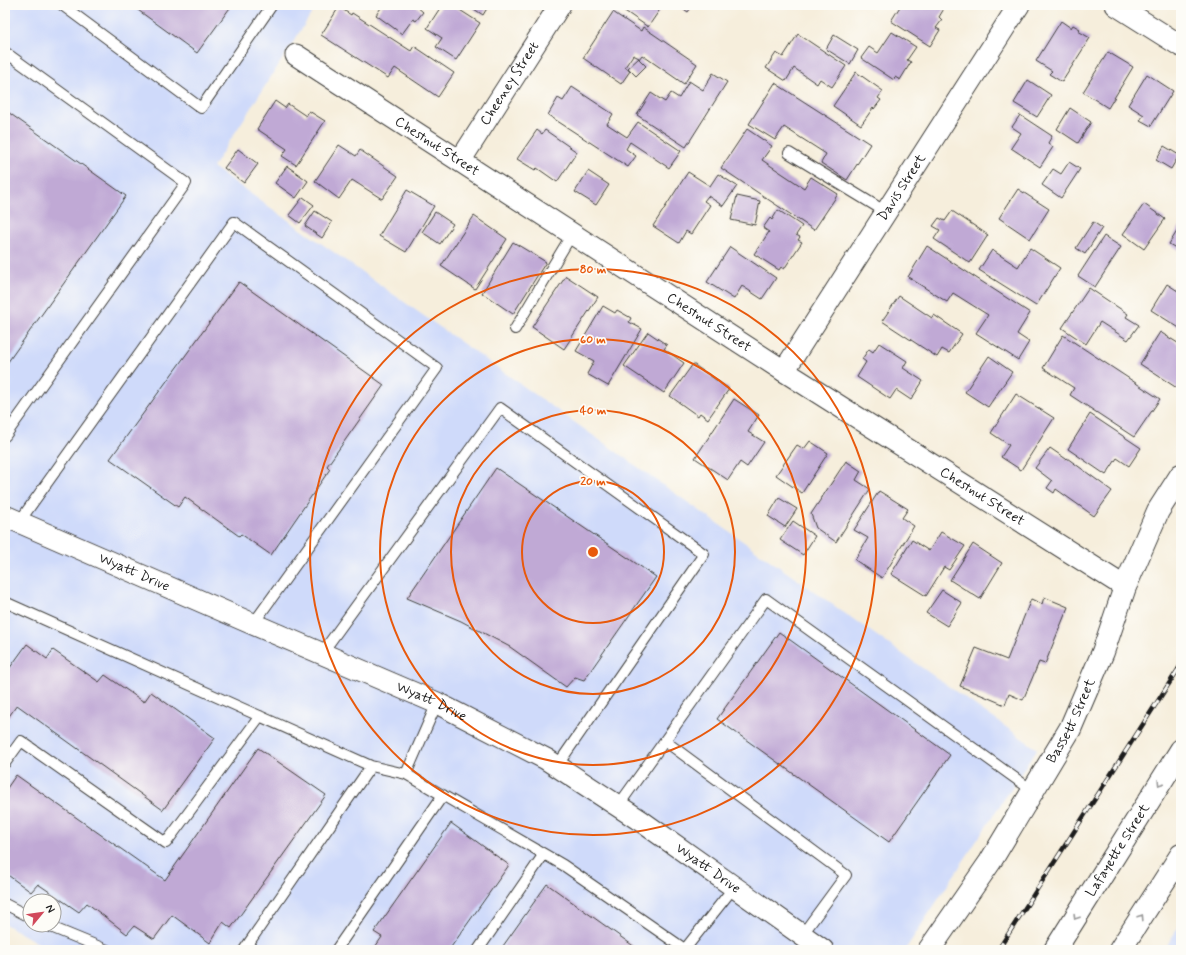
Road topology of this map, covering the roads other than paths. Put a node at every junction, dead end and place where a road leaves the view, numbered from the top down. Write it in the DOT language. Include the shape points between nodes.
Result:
graph roads {
  1 [pos="62,5"];
  2 [pos="272,5"];
  3 [pos="560,5"];
  4 [pos="1019,5"];
  5 [pos="1116,5"];
  6 [pos="1181,46"];
  7 [pos="5,52"];
  8 [pos="296,54"];
  9 [pos="789,153"];
  10 [pos="460,161"];
  11 [pos="886,212"];
  12 [pos="572,234"];
  13 [pos="516,330"];
  14 [pos="784,371"];
  15 [pos="5,435"];
  16 [pos="1181,475"];
  17 [pos="12,519"];
  18 [pos="1125,587"];
  19 [pos="5,602"];
  20 [pos="253,624"];
  21 [pos="322,653"];
  22 [pos="437,703"];
  23 [pos="260,716"];
  24 [pos="665,741"];
  25 [pos="1181,750"];
  26 [pos="5,762"];
  27 [pos="371,766"];
  28 [pos="557,766"];
  29 [pos="406,774"];
  30 [pos="1032,791"];
  31 [pos="443,795"];
  32 [pos="618,806"];
  33 [pos="544,854"];
  34 [pos="1181,855"];
  35 [pos="734,886"];
  36 [pos="5,904"];
  37 [pos="22,913"];
  38 [pos="62,932"];
  39 [pos="802,935"];
  40 [pos="107,950"];
  41 [pos="244,950"];
  42 [pos="336,950"];
  43 [pos="478,950"];
  44 [pos="685,950"];
  45 [pos="823,950"];
  46 [pos="930,950"];
  47 [pos="1055,950"];
  48 [pos="1120,950"];
  1 -- 2 [label="lane" via="201,108"];
  3 -- 10 [label="street, Cheeney Street"];
  4 -- 11 [label="street, Davis Street"];
  5 -- 6 [label="street"];
  7 -- 15 [label="lane" via="186,183"];
  8 -- 10 [label="street, Chestnut Street"];
  9 -- 11 [label="lane"];
  10 -- 12 [label="street, Chestnut Street"];
  11 -- 14 [label="street, Davis Street"];
  12 -- 13 [label="lane"];
  12 -- 14 [label="street, Chestnut Street"];
  14 -- 18 [label="street, Chestnut Street"];
  16 -- 18 [label="street, Bassett Street" via="1158,511"];
  17 -- 20 [label="street, Wyatt Drive"];
  17 -- 20 [label="lane" via="234,222 437,368"];
  18 -- 30 [label="street, Bassett Street" via="1103,652 1070,729"];
  19 -- 23 [label="lane"];
  20 -- 21 [label="street, Wyatt Drive"];
  21 -- 22 [label="street, Wyatt Drive"];
  21 -- 28 [label="lane" via="500,408 704,554"];
  22 -- 28 [label="street, Wyatt Drive"];
  22 -- 29 [label="lane"];
  23 -- 26 [label="lane" via="166,843 21,741"];
  23 -- 27 [label="lane"];
  24 -- 30 [label="lane" via="766,599"];
  24 -- 32 [label="lane"];
  24 -- 39 [label="lane" via="846,875"];
  25 -- 47 [label="street, Lafayette Street, one-way"];
  27 -- 29 [label="lane"];
  27 -- 41 [label="lane"];
  28 -- 32 [label="street, Wyatt Drive"];
  29 -- 31 [label="lane"];
  30 -- 46 [label="street, Bassett Street" via="990,862"];
  31 -- 33 [label="lane"];
  31 -- 42 [label="lane"];
  32 -- 35 [label="street, Wyatt Drive"];
  33 -- 43 [label="lane"];
  33 -- 44 [label="lane"];
  48 -- 34 [label="street, one-way"];
  35 -- 39 [label="street, Wyatt Drive"];
  35 -- 44 [label="lane"];
  36 -- 37 [label="lane"];
  38 -- 40 [label="lane"];
  39 -- 45 [label="street, Wyatt Drive"];
}
